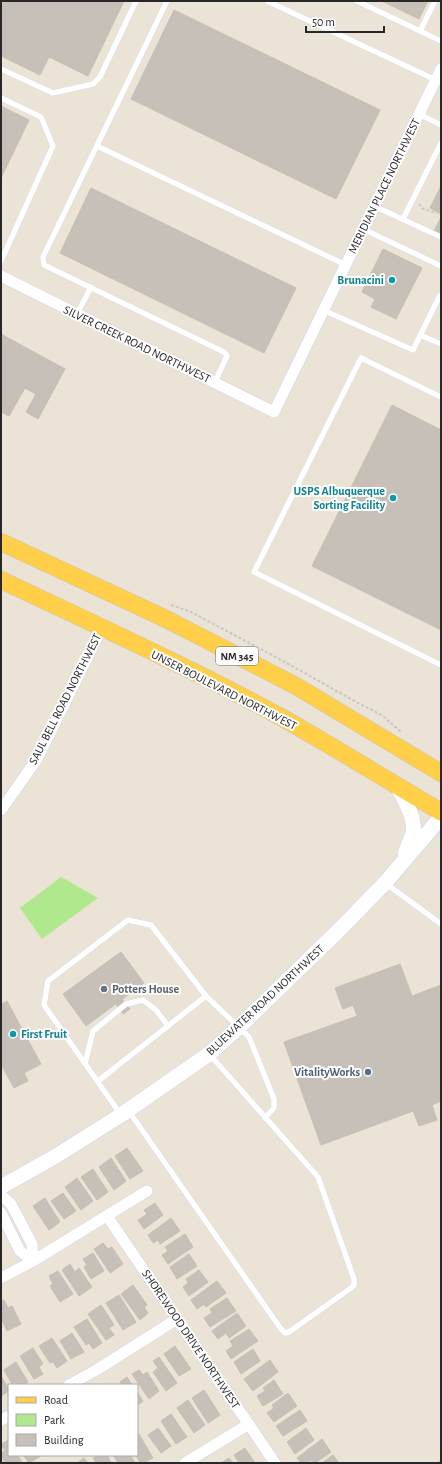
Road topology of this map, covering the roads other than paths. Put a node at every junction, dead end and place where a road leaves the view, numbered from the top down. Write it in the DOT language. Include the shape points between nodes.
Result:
graph roads {
  1 [pos="136,1"];
  2 [pos="167,1"];
  3 [pos="267,1"];
  4 [pos="357,1"];
  5 [pos="435,1"];
  6 [pos="420,31"];
  7 [pos="441,41"];
  8 [pos="1,69"];
  9 [pos="439,74"];
  10 [pos="1,98"];
  11 [pos="419,114"];
  12 [pos="441,125"];
  13 [pos="441,143"];
  14 [pos="97,146"];
  15 [pos="374,206"];
  16 [pos="403,219"];
  17 [pos="363,229"];
  18 [pos="441,237"];
  19 [pos="1,261"];
  20 [pos="346,265"];
  21 [pos="441,266"];
  22 [pos="1,276"];
  23 [pos="90,287"];
  24 [pos="440,295"];
  25 [pos="323,310"];
  26 [pos="77,314"];
  27 [pos="420,334"];
  28 [pos="441,344"];
  29 [pos="215,382"];
  30 [pos="441,398"];
  31 [pos="274,412"];
  32 [pos="1,542"];
  33 [pos="1,580"];
  34 [pos="102,628"];
  35 [pos="441,665"];
  36 [pos="441,773"];
  37 [pos="396,784"];
  38 [pos="1,810"];
  39 [pos="441,812"];
  40 [pos="441,817"];
  41 [pos="402,864"];
  42 [pos="385,883"];
  43 [pos="441,924"];
  44 [pos="206,996"];
  45 [pos="168,1026"];
  46 [pos="238,1028"];
  47 [pos="209,1054"];
  48 [pos="85,1064"];
  49 [pos="98,1081"];
  50 [pos="124,1113"];
  51 [pos="265,1118"];
  52 [pos="1,1187"];
  53 [pos="147,1191"];
  54 [pos="1,1195"];
  55 [pos="1,1213"];
  56 [pos="107,1216"];
  57 [pos="33,1262"];
  58 [pos="1,1278"];
  59 [pos="177,1319"];
  60 [pos="70,1384"];
  61 [pos="249,1424"];
  62 [pos="185,1463"];
  63 [pos="275,1463"];
  1 -- 8 [label="lane" via="100,78 93,84 53,93"];
  2 -- 14 [label="lane"];
  3 -- 9 [label="lane"];
  4 -- 6 [label="lane"];
  5 -- 6 [label="lane"];
  6 -- 7 [label="lane"];
  9 -- 11 [label="street, MERIDIAN PLACE NORTHWEST"];
  10 -- 19 [label="lane" via="41,117 53,146"];
  11 -- 12 [label="lane"];
  11 -- 15 [label="street, MERIDIAN PLACE NORTHWEST"];
  13 -- 16 [label="lane"];
  14 -- 20 [label="lane"];
  14 -- 23 [label="lane" via="43,257 44,265"];
  15 -- 16 [label="lane"];
  15 -- 17 [label="street, MERIDIAN PLACE NORTHWEST"];
  16 -- 18 [label="lane"];
  17 -- 20 [label="street, MERIDIAN PLACE NORTHWEST"];
  17 -- 21 [label="lane"];
  20 -- 25 [label="street, MERIDIAN PLACE NORTHWEST"];
  22 -- 26 [label="street, SILVER CREEK ROAD NORTHWEST"];
  23 -- 26 [label="lane"];
  23 -- 29 [label="lane" via="224,352 227,356"];
  24 -- 27 [label="lane"];
  25 -- 27 [label="lane" via="412,350"];
  25 -- 31 [label="street, MERIDIAN PLACE NORTHWEST"];
  26 -- 29 [label="street, SILVER CREEK ROAD NORTHWEST"];
  27 -- 28 [label="lane"];
  29 -- 31 [label="street, SILVER CREEK ROAD NORTHWEST"];
  30 -- 35 [label="lane" via="361,358 254,572"];
  32 -- 36 [label="main road, NM 345" via="166,620 296,686"];
  33 -- 34 [label="main road, UNSER BOULEVARD NORTHWEST / NM 345"];
  34 -- 37 [label="main road, UNSER BOULEVARD NORTHWEST / NM 345" via="279,716"];
  34 -- 38 [label="street, SAUL BELL ROAD NORTHWEST" via="37,759"];
  37 -- 39 [label="main road, UNSER BOULEVARD NORTHWEST / NM 345"];
  37 -- 41 [label="street" via="411,815 413,831"];
  40 -- 41 [label="street, BLUEWATER ROAD NORTHWEST"];
  41 -- 42 [label="street, BLUEWATER ROAD NORTHWEST"];
  42 -- 43 [label="lane"];
  42 -- 46 [label="street, BLUEWATER ROAD NORTHWEST"];
  44 -- 45 [label="lane"];
  44 -- 46 [label="lane"];
  44 -- 48 [label="lane" via="151,925 128,920 48,981 44,1005"];
  45 -- 48 [label="lane" via="156,1010 143,1000 126,1004 93,1031"];
  45 -- 49 [label="lane"];
  46 -- 47 [label="street, BLUEWATER ROAD NORTHWEST"];
  46 -- 51 [label="lane" via="249,1038 274,1099 274,1108"];
  47 -- 50 [label="street, BLUEWATER ROAD NORTHWEST"];
  47 -- 51 [label="lane"];
  48 -- 49 [label="lane"];
  49 -- 50 [label="lane"];
  50 -- 51 [label="lane" via="281,1329 289,1332 351,1288 354,1279 318,1177"];
  50 -- 52 [label="street, BLUEWATER ROAD NORTHWEST"];
  53 -- 56 [label="street"];
  54 -- 57 [label="street" via="11,1204 32,1244"];
  55 -- 57 [label="street" via="20,1251"];
  56 -- 57 [label="street"];
  56 -- 59 [label="street, SHOREWOOD DRIVE NORTHWEST"];
  57 -- 58 [label="street"];
  59 -- 60 [label="street" via="98,1370"];
  59 -- 61 [label="street, SHOREWOOD DRIVE NORTHWEST"];
  61 -- 62 [label="street"];
  61 -- 63 [label="street, SHOREWOOD DRIVE NORTHWEST"];
}
